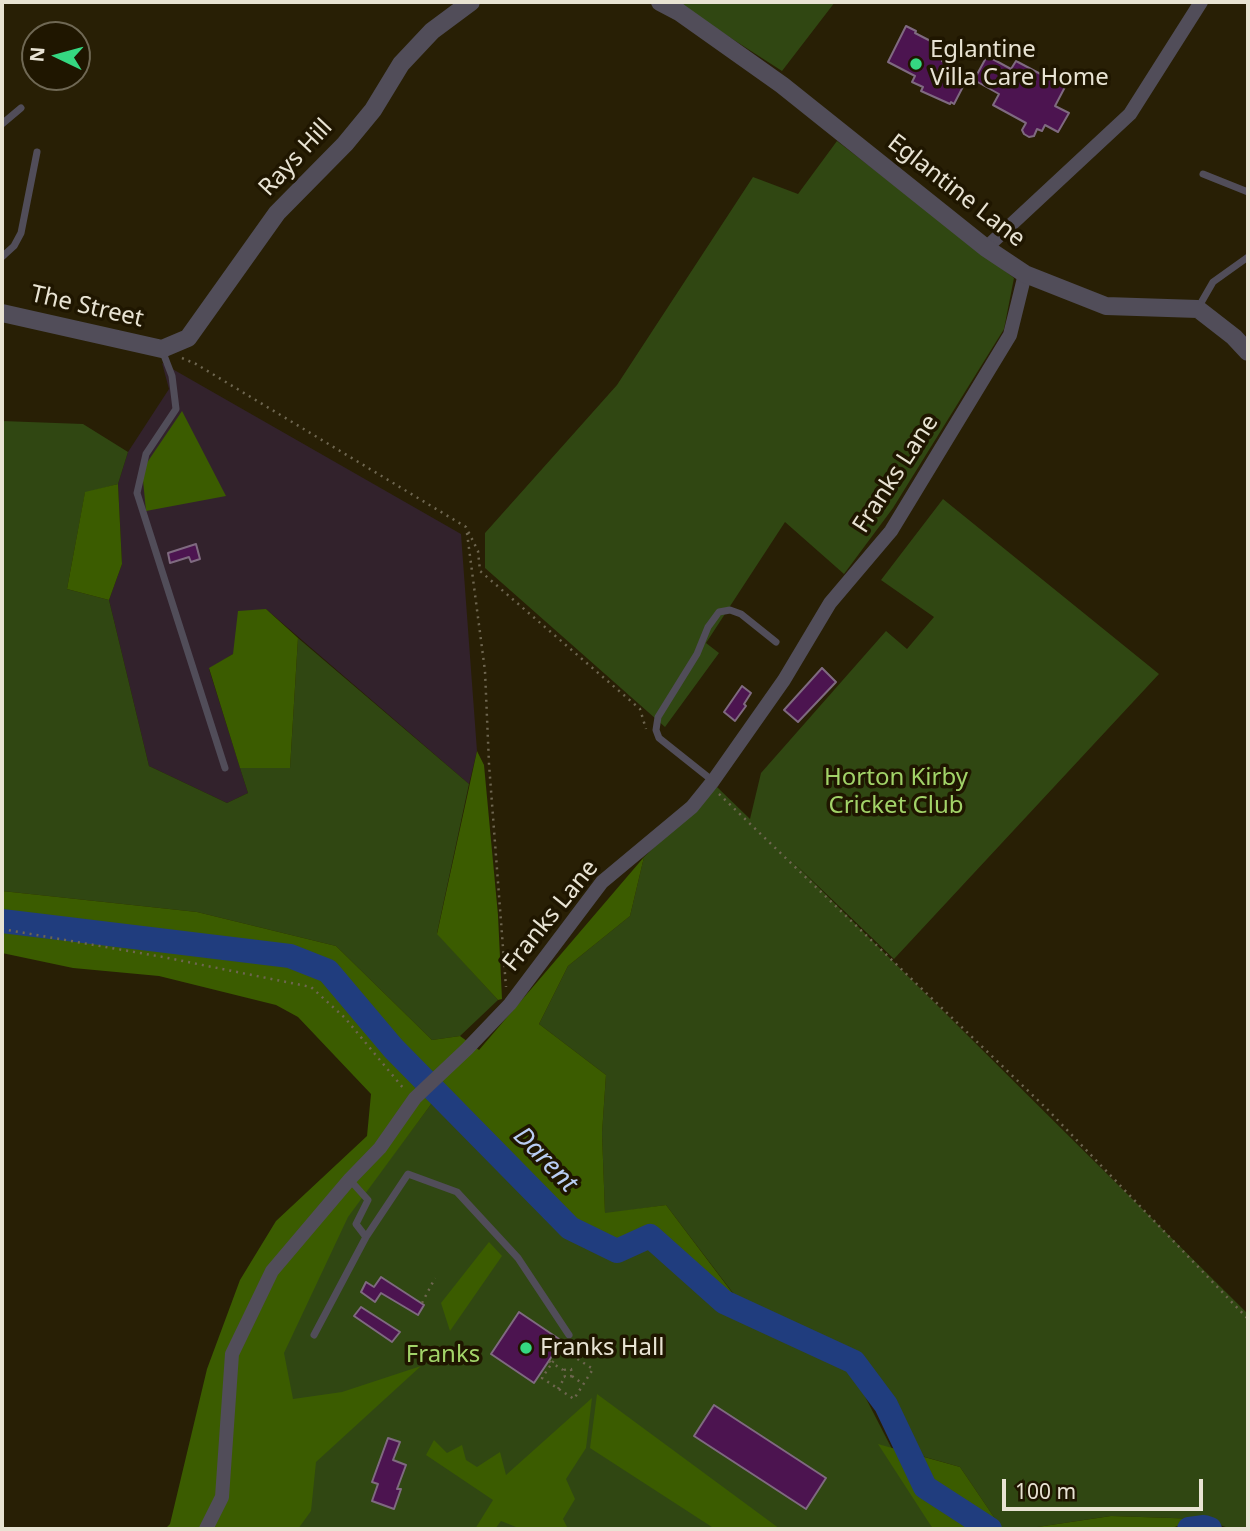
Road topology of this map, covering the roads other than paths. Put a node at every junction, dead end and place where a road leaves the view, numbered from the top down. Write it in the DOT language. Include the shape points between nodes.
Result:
graph roads {
  1 [pos="471,2"];
  2 [pos="660,2"];
  3 [pos="1201,2"];
  4 [pos="21,108"];
  5 [pos="2,124"];
  6 [pos="37,152"];
  7 [pos="1203,174"];
  8 [pos="1248,192"];
  9 [pos="986,248"];
  10 [pos="2,257"];
  11 [pos="1248,257"];
  12 [pos="1025,274"];
  13 [pos="1198,309"];
  14 [pos="2,313"];
  15 [pos="162,349"];
  16 [pos="1248,352"];
  17 [pos="776,642"];
  18 [pos="225,768"];
  19 [pos="711,783"];
  20 [pos="349,1179"];
  21 [pos="366,1237"];
  22 [pos="314,1335"];
  23 [pos="569,1335"];
  24 [pos="206,1529"];
  1 -- 15 [label="street, Rays Hill" via="432,31 401,64 345,144 277,213 188,338"];
  2 -- 9 [label="street, Eglantine Lane" via="782,85"];
  3 -- 9 [label="street" via="1129,114"];
  4 -- 5 [label="lane"];
  6 -- 10 [label="lane" via="22,233"];
  7 -- 8 [label="lane"];
  9 -- 12 [label="street, Eglantine Lane"];
  11 -- 13 [label="lane" via="1213,282"];
  12 -- 13 [label="street, Eglantine Lane" via="1106,306"];
  12 -- 19 [label="street, Franks Lane" via="1010,335 891,531 830,603 784,680"];
  13 -- 16 [label="street"];
  14 -- 15 [label="street, The Street"];
  15 -- 18 [label="lane" via="172,376 176,409 146,454 137,493"];
  17 -- 19 [label="lane" via="741,614 719,612 658,718 659,738"];
  19 -- 20 [label="street, Franks Lane" via="692,807 602,882 510,1003 415,1098 380,1148"];
  20 -- 21 [label="lane" via="368,1200 356,1224"];
  20 -- 24 [label="street, Franks Lane" via="272,1271 232,1354 222,1497"];
  21 -- 22 [label="lane"];
  21 -- 23 [label="lane" via="408,1174 457,1192 518,1258"];
}
